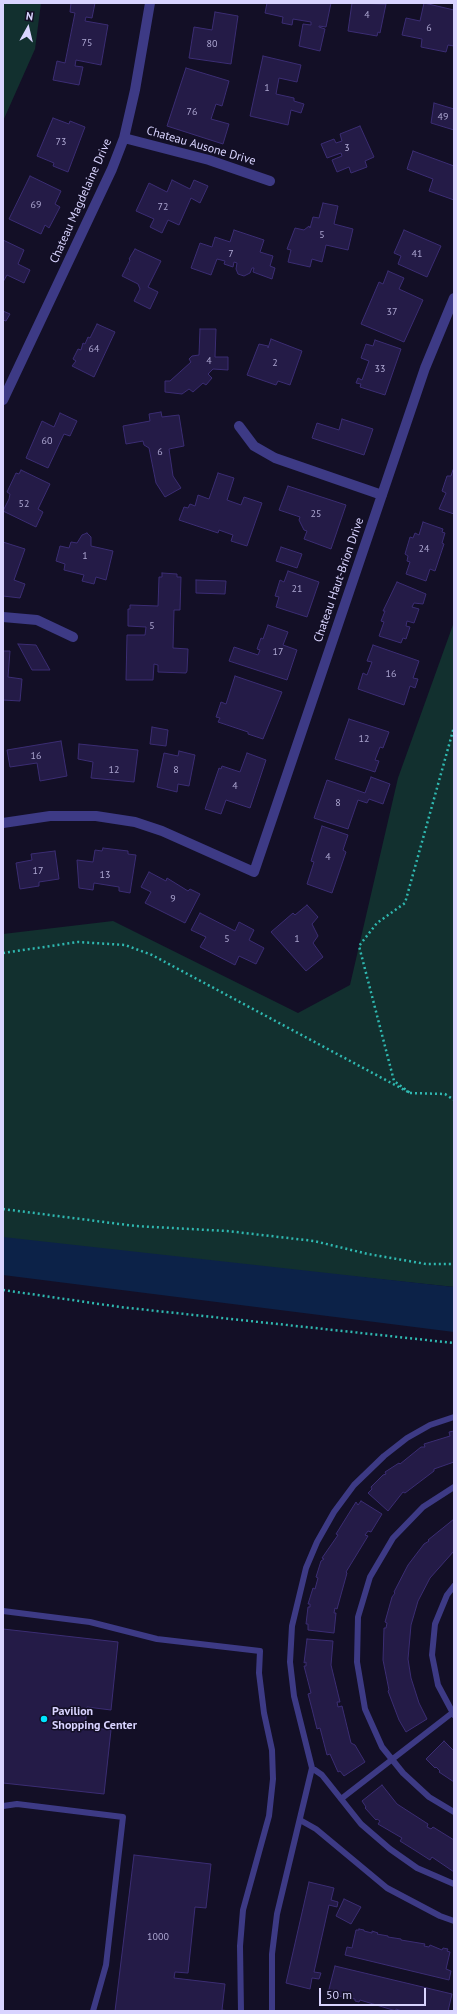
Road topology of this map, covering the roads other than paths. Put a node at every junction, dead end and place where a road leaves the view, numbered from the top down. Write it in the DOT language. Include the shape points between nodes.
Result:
graph roads {
  1 [pos="150,3"];
  2 [pos="124,138"];
  3 [pos="270,180"];
  4 [pos="454,298"];
  5 [pos="3,400"];
  6 [pos="239,426"];
  7 [pos="382,495"];
  8 [pos="3,617"];
  9 [pos="73,637"];
  10 [pos="3,823"];
  11 [pos="454,1417"];
  12 [pos="454,1487"];
  13 [pos="454,1586"];
  14 [pos="3,1610"];
  15 [pos="453,1714"];
  16 [pos="392,1759"];
  17 [pos="312,1768"];
  18 [pos="341,1799"];
  19 [pos="3,1806"];
  20 [pos="454,1812"];
  21 [pos="300,1820"];
  22 [pos="454,1884"];
  23 [pos="454,1921"];
  24 [pos="92,2011"];
  25 [pos="241,2011"];
  26 [pos="272,2011"];
  1 -- 2 [label="street, Chateau Magdelaine Drive"];
  2 -- 3 [label="street, Chateau Ausone Drive" via="209,160"];
  2 -- 5 [label="street, Chateau Magdelaine Drive" via="112,169"];
  4 -- 7 [label="street, Chateau Haut-Brion Drive" via="425,368"];
  6 -- 7 [label="street" via="254,446 275,458"];
  7 -- 10 [label="street, Chateau Haut-Brion Drive" via="254,872 162,831 135,822 96,816 50,816"];
  8 -- 9 [label="street" via="37,620"];
  11 -- 17 [label="lane" via="430,1425 407,1438 384,1456 359,1480 334,1512 316,1542 306,1568 292,1626 290,1662 294,1696"];
  12 -- 16 [label="lane" via="423,1507 393,1538 370,1577 358,1617 357,1662 365,1709 382,1747"];
  13 -- 15 [label="lane" via="447,1595 435,1624 432,1654 438,1685"];
  14 -- 25 [label="lane" via="90,1622 157,1639 260,1651 259,1673 272,1750 273,1779 269,1816 243,1910 240,1946"];
  15 -- 16 [label="lane"];
  16 -- 18 [label="lane"];
  16 -- 20 [label="lane" via="429,1797"];
  17 -- 18 [label="lane" via="322,1775"];
  17 -- 21 [label="lane"];
  18 -- 22 [label="lane" via="361,1824 390,1850 417,1868"];
  19 -- 24 [label="lane" via="17,1804 123,1817 106,1964"];
  21 -- 23 [label="lane" via="316,1829 387,1888"];
  21 -- 26 [label="lane" via="277,1914 272,1954"];
}
